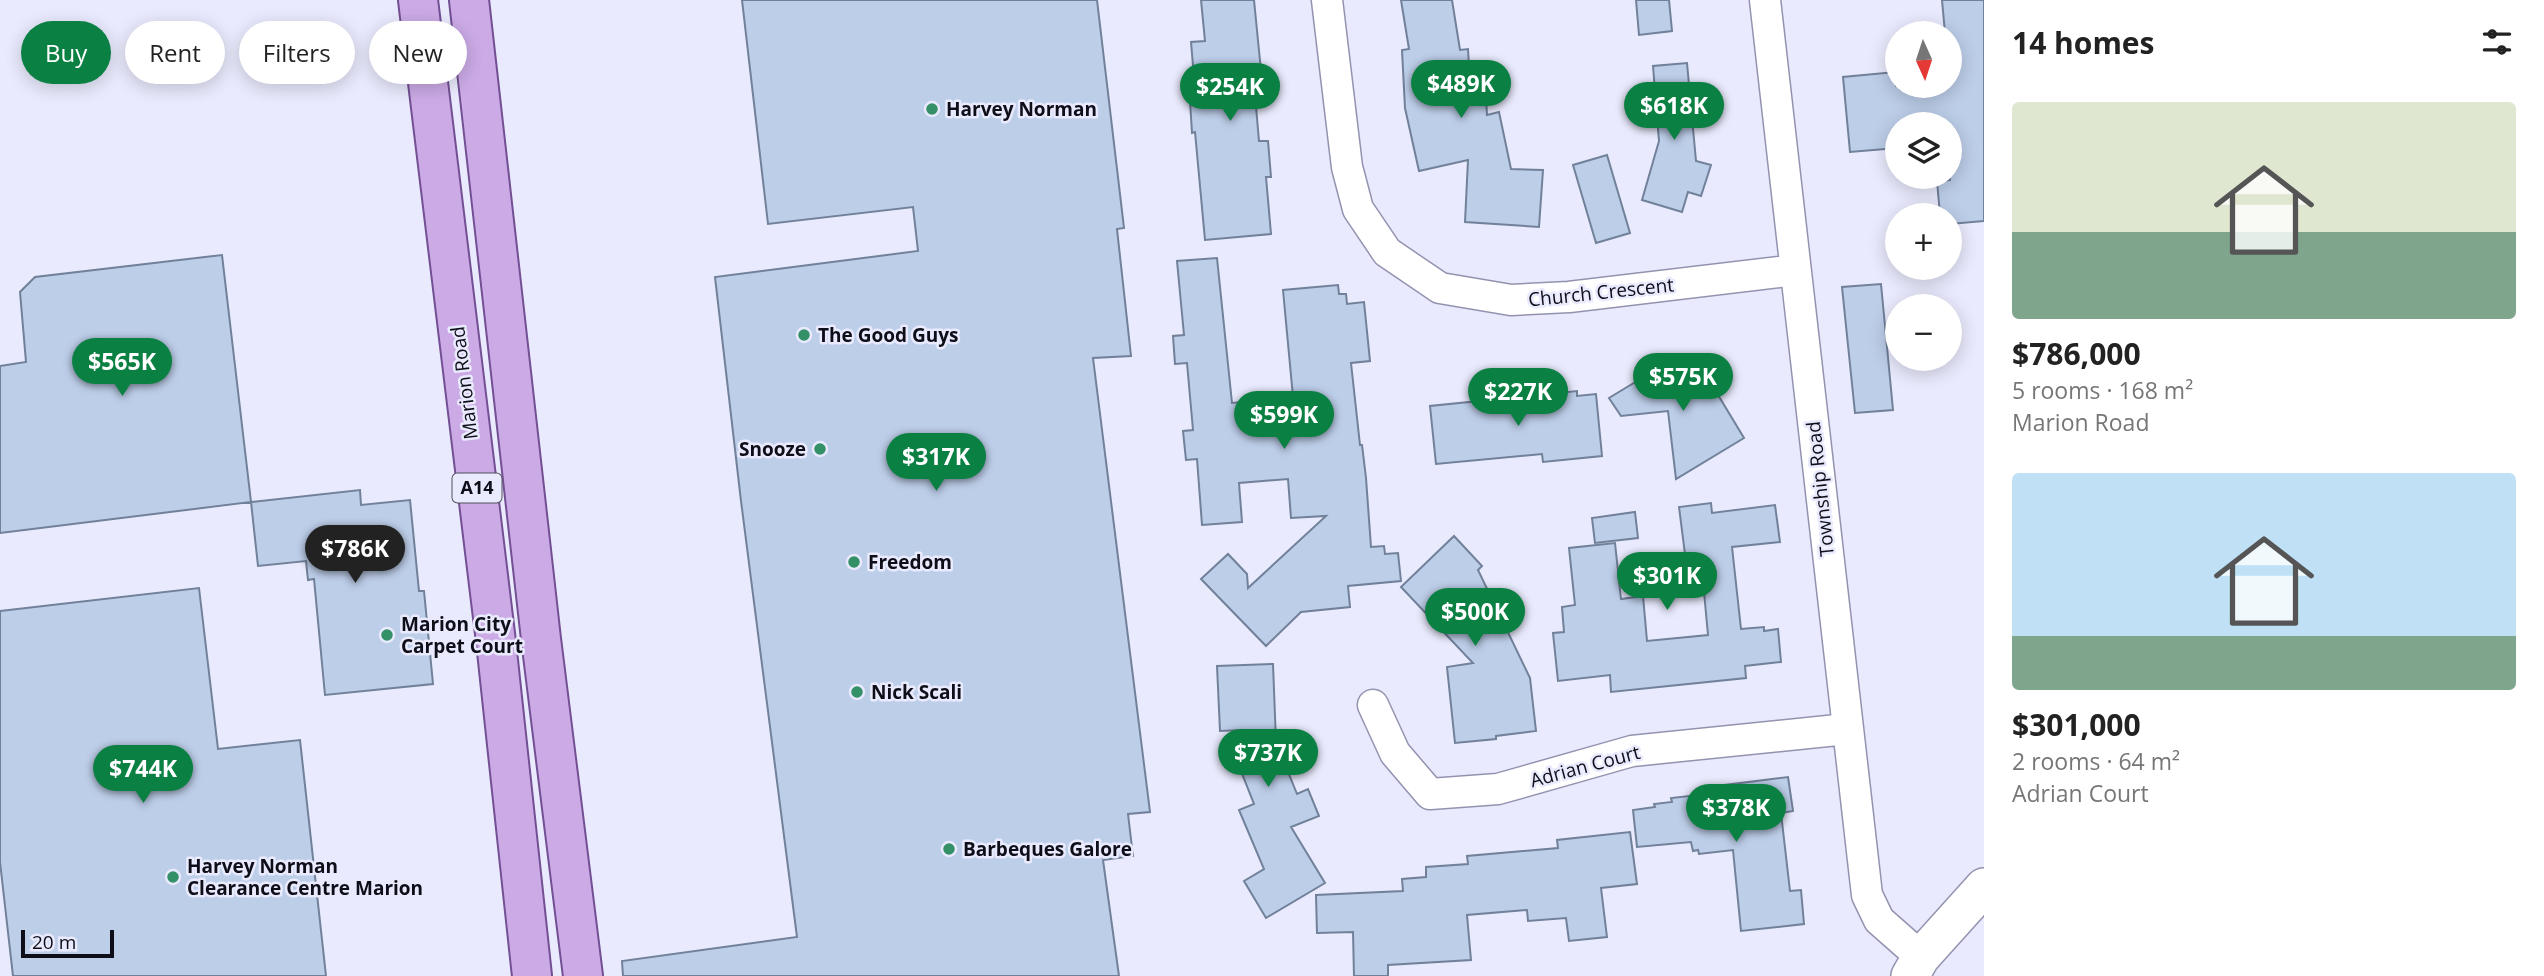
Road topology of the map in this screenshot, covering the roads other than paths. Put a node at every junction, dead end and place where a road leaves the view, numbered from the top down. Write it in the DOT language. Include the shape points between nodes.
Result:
graph roads {
  1 [pos="418,0"];
  2 [pos="469,0"];
  3 [pos="1327,0"];
  4 [pos="1765,0"];
  5 [pos="1795,270"];
  6 [pos="1373,705"];
  7 [pos="1847,729"];
  8 [pos="1984,887"];
  9 [pos="1915,966"];
  10 [pos="532,976"];
  11 [pos="583,976"];
  1 -- 10 [label="main road, Marion Road / A14"];
  2 -- 11 [label="main road, A14"];
  3 -- 5 [label="street, Church Crescent" via="1347,167 1358,209 1387,252 1440,288 1522,300"];
  4 -- 5 [label="street, Township Road"];
  5 -- 7 [label="street, Township Road"];
  6 -- 7 [label="street, Adrian Court" via="1395,753 1430,794 1498,789 1632,751"];
  7 -- 9 [label="street, Township Road" via="1867,895 1879,920"];
  8 -- 9 [label="street"];
}
